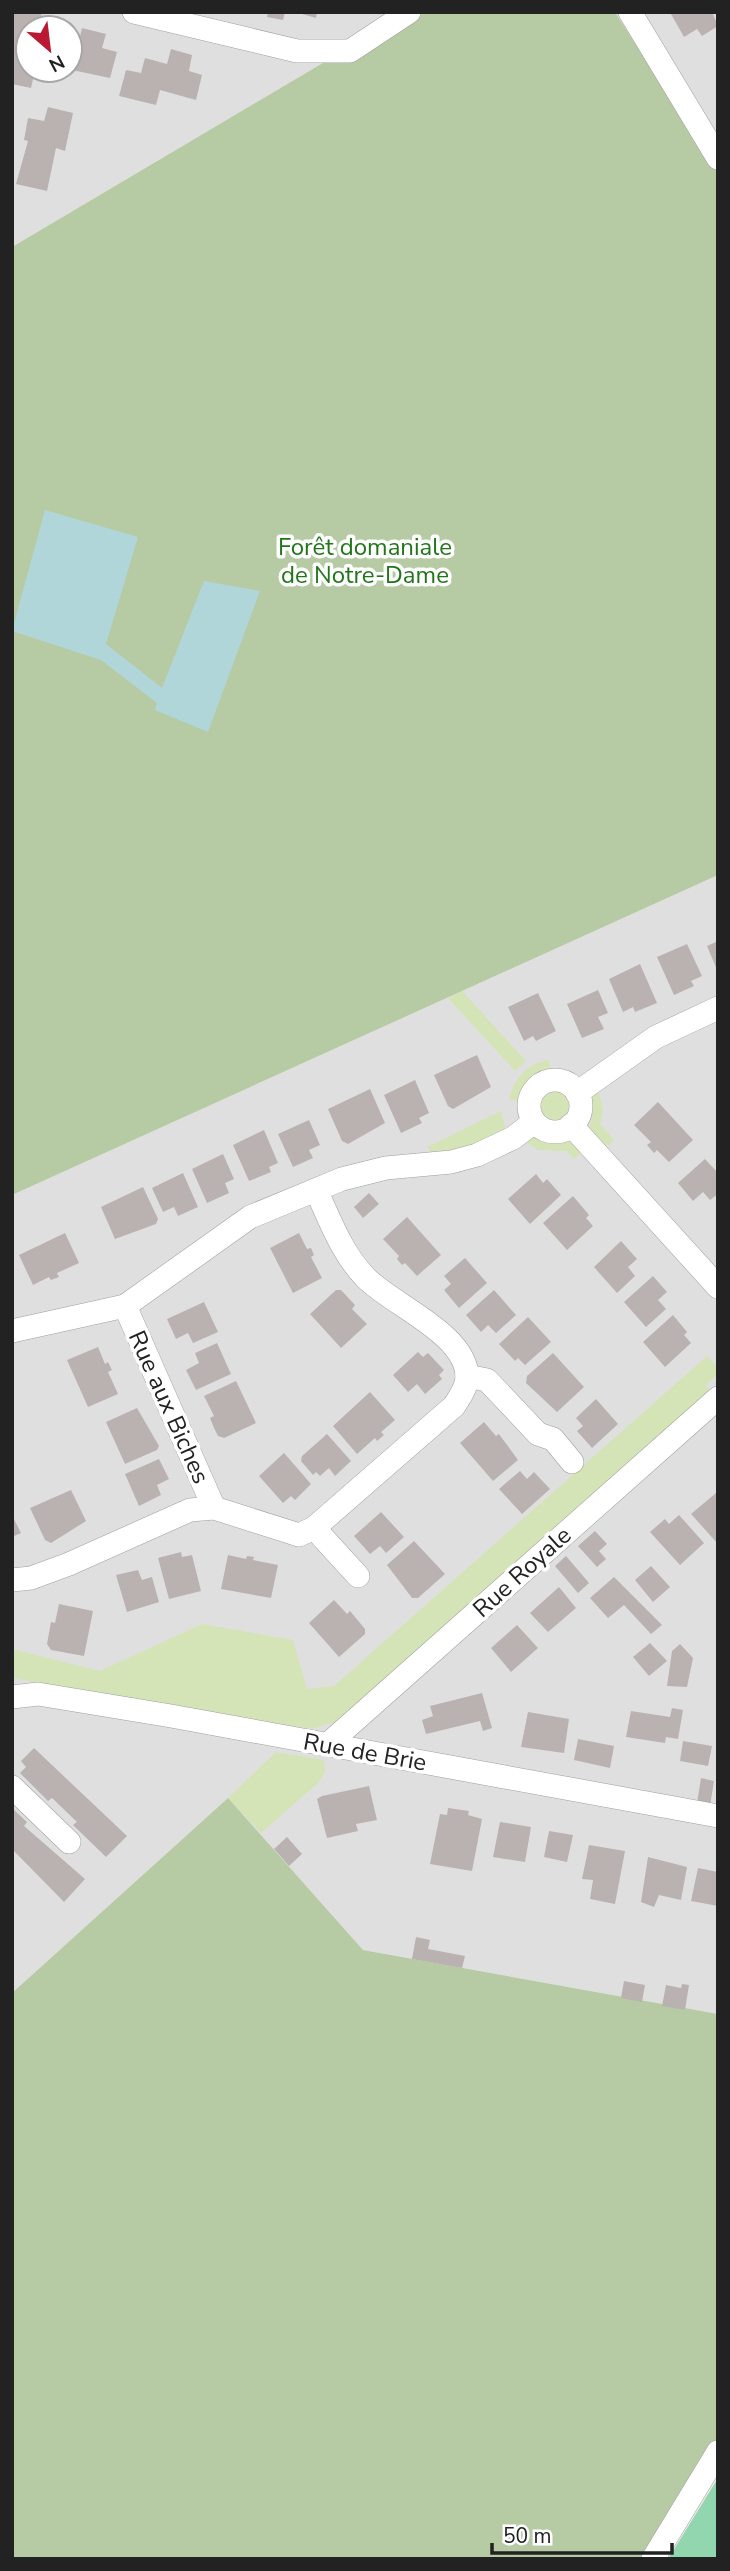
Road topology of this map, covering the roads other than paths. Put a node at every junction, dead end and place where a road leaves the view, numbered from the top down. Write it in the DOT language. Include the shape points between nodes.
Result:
graph roads {
  1 [pos="134,12"];
  2 [pos="409,12"];
  3 [pos="630,12"];
  4 [pos="718,158"];
  5 [pos="718,1008"];
  6 [pos="577,1093"];
  7 [pos="534,1122"];
  8 [pos="571,1125"];
  9 [pos="316,1190"];
  10 [pos="718,1287"];
  11 [pos="125,1306"];
  12 [pos="12,1331"];
  13 [pos="467,1376"];
  14 [pos="718,1398"];
  15 [pos="572,1462"];
  16 [pos="214,1508"];
  17 [pos="314,1528"];
  18 [pos="358,1576"];
  19 [pos="12,1580"];
  20 [pos="12,1698"];
  21 [pos="327,1745"];
  22 [pos="12,1787"];
  23 [pos="718,1816"];
  24 [pos="69,1842"];
  25 [pos="718,2452"];
  26 [pos="653,2559"];
  1 -- 2 [label="street" via="297,51 350,51"];
  3 -- 4 [label="street"];
  5 -- 6 [label="street" via="656,1037"];
  6 -- 7 [label="street" via="558,1080 537,1087 529,1108"];
  6 -- 8 [label="street" via="580,1110"];
  7 -- 8 [label="street" via="556,1132"];
  7 -- 9 [label="street" via="477,1155 386,1168"];
  8 -- 10 [label="street"];
  9 -- 11 [label="street" via="250,1217"];
  9 -- 13 [label="street" via="343,1247 366,1278 437,1329 459,1352"];
  11 -- 12 [label="street"];
  11 -- 16 [label="street, Rue aux Biches"];
  13 -- 15 [label="street" via="487,1380"];
  13 -- 17 [label="street" via="454,1406"];
  14 -- 21 [label="street, Rue Royale"];
  16 -- 17 [label="street" via="299,1535"];
  16 -- 19 [label="street" via="190,1510 69,1564"];
  17 -- 18 [label="street"];
  20 -- 21 [label="street, Rue de Brie" via="38,1694"];
  21 -- 23 [label="street, Rue de Brie"];
  22 -- 24 [label="street"];
  25 -- 26 [label="street"];
}
